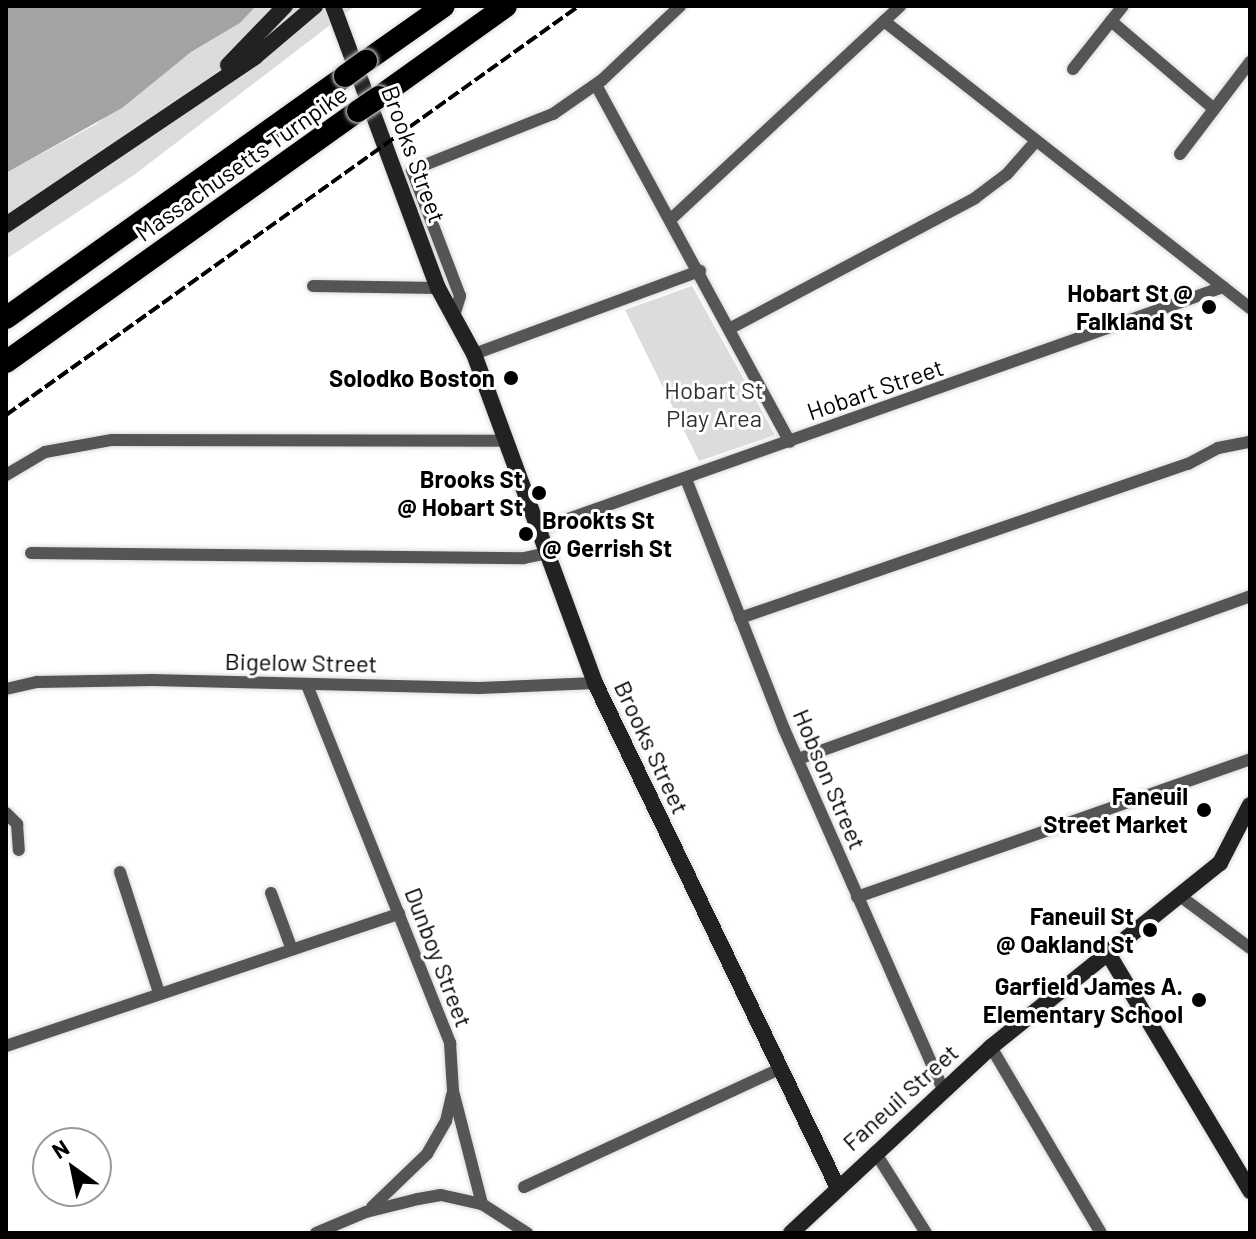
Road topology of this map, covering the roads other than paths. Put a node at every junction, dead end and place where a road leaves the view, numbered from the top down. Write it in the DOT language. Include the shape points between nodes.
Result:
graph roads {
  1 [pos="285,6"];
  2 [pos="315,6"];
  3 [pos="333,6"];
  4 [pos="444,6"];
  5 [pos="506,6"];
  6 [pos="680,6"];
  7 [pos="900,6"];
  8 [pos="1123,6"];
  9 [pos="884,21"];
  10 [pos="1111,21"];
  11 [pos="1250,62"];
  12 [pos="1073,69"];
  13 [pos="596,85"];
  14 [pos="184,104"];
  15 [pos="1214,109"];
  16 [pos="1036,141"];
  17 [pos="1180,154"];
  18 [pos="671,219"];
  19 [pos="6,225"];
  20 [pos="700,271"];
  21 [pos="313,286"];
  22 [pos="1223,287"];
  23 [pos="438,288"];
  24 [pos="1250,308"];
  25 [pos="454,316"];
  26 [pos="6,318"];
  27 [pos="731,328"];
  28 [pos="474,354"];
  29 [pos="6,362"];
  30 [pos="506,441"];
  31 [pos="790,442"];
  32 [pos="1250,442"];
  33 [pos="6,475"];
  34 [pos="686,479"];
  35 [pos="540,529"];
  36 [pos="31,553"];
  37 [pos="548,553"];
  38 [pos="1250,596"];
  39 [pos="740,618"];
  40 [pos="595,683"];
  41 [pos="307,685"];
  42 [pos="6,689"];
  43 [pos="798,759"];
  44 [pos="1250,759"];
  45 [pos="6,813"];
  46 [pos="1249,813"];
  47 [pos="1242,841"];
  48 [pos="19,850"];
  49 [pos="120,872"];
  50 [pos="271,893"];
  51 [pos="1180,896"];
  52 [pos="857,897"];
  53 [pos="399,914"];
  54 [pos="291,947"];
  55 [pos="1250,948"];
  56 [pos="1106,950"];
  57 [pos="159,993"];
  58 [pos="6,1046"];
  59 [pos="991,1047"];
  60 [pos="779,1069"];
  61 [pos="453,1091"];
  62 [pos="944,1092"];
  63 [pos="875,1152"];
  64 [pos="837,1186"];
  65 [pos="524,1187"];
  66 [pos="1250,1191"];
  67 [pos="482,1204"];
  68 [pos="366,1212"];
  69 [pos="316,1233"];
  70 [pos="527,1233"];
  71 [pos="791,1233"];
  72 [pos="926,1233"];
  73 [pos="1101,1233"];
  1 -- 14 [label="street"];
  2 -- 14 [label="street" via="275,43"];
  3 -- 23 [label="street, Brooks Street"];
  4 -- 26 [label="highway, Massachusetts Turnpike, bridge"];
  5 -- 29 [label="highway, Massachusetts Turnpike, bridge"];
  6 -- 13 [label="street"];
  7 -- 9 [label="street"];
  8 -- 10 [label="street"];
  9 -- 16 [label="street"];
  9 -- 18 [label="street"];
  10 -- 12 [label="street"];
  10 -- 15 [label="street"];
  11 -- 15 [label="street"];
  13 -- 18 [label="street"];
  13 -- 25 [label="street, Brooks Street" via="528,128 412,170 460,296"];
  14 -- 19 [label="street"];
  15 -- 17 [label="street"];
  16 -- 22 [label="street"];
  16 -- 27 [label="street" via="1007,174 975,198"];
  18 -- 20 [label="street"];
  20 -- 27 [label="street"];
  20 -- 28 [label="street"];
  21 -- 23 [label="street"];
  22 -- 24 [label="street"];
  22 -- 31 [label="street, Hobart Street"];
  23 -- 25 [label="street, Brooks Street"];
  25 -- 28 [label="street, Brooks Street"];
  27 -- 31 [label="street"];
  28 -- 30 [label="street, Brooks Street"];
  30 -- 33 [label="street" via="112,440 45,452"];
  30 -- 35 [label="street, Brooks Street"];
  31 -- 34 [label="street, Hobart Street"];
  32 -- 39 [label="street" via="1218,448 1188,464"];
  34 -- 35 [label="street, Hobart Street"];
  34 -- 39 [label="street, Hobson Street"];
  35 -- 37 [label="street, Brooks Street"];
  36 -- 37 [label="street" via="524,558"];
  37 -- 40 [label="street, Brooks Street"];
  38 -- 43 [label="street"];
  39 -- 43 [label="street, Hobson Street"];
  40 -- 41 [label="street, Bigelow Street"];
  40 -- 60 [label="street, Brooks Street"];
  41 -- 42 [label="street, Bigelow Street" via="37,682"];
  41 -- 53 [label="street, Dunboy Street"];
  43 -- 52 [label="street, Hobson Street"];
  44 -- 52 [label="street"];
  45 -- 48 [label="street" via="17,824"];
  46 -- 47 [label="street, Faneuil Street"];
  47 -- 51 [label="street, Faneuil Street"];
  49 -- 57 [label="street"];
  50 -- 54 [label="street"];
  51 -- 55 [label="street"];
  51 -- 56 [label="street, Faneuil Street"];
  52 -- 62 [label="street, Hobson Street"];
  53 -- 54 [label="street"];
  53 -- 61 [label="street, Dunboy Street" via="450,1043"];
  54 -- 57 [label="street"];
  56 -- 59 [label="street, Faneuil Street"];
  56 -- 66 [label="street"];
  57 -- 58 [label="street"];
  59 -- 62 [label="street, Faneuil Street"];
  59 -- 73 [label="street"];
  60 -- 64 [label="street, Brooks Street"];
  60 -- 65 [label="street"];
  61 -- 67 [label="street, Dunboy Street"];
  61 -- 68 [label="street" via="446,1121 427,1154"];
  62 -- 63 [label="street, Faneuil Street"];
  63 -- 64 [label="street, Faneuil Street"];
  63 -- 72 [label="street"];
  64 -- 71 [label="street, Faneuil Street"];
  67 -- 68 [label="street" via="441,1195"];
  67 -- 70 [label="street"];
  68 -- 69 [label="street"];
}
